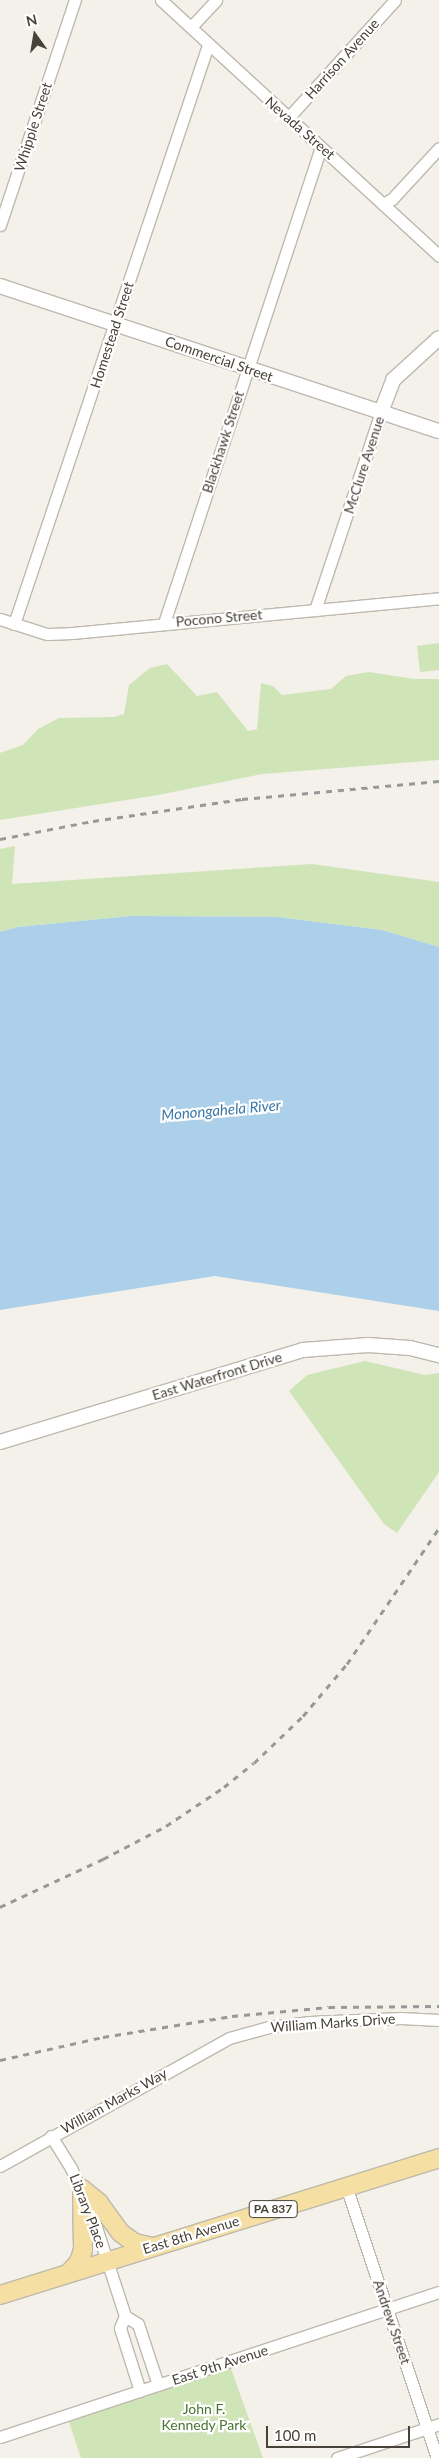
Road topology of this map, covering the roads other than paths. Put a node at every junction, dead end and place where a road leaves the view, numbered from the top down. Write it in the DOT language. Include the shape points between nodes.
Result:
graph roads {
  1 [pos="75,0"];
  2 [pos="161,0"];
  3 [pos="216,0"];
  4 [pos="396,0"];
  5 [pos="191,27"];
  6 [pos="208,45"];
  7 [pos="288,118"];
  8 [pos="321,147"];
  9 [pos="439,148"];
  10 [pos="383,204"];
  11 [pos="0,225"];
  12 [pos="439,256"];
  13 [pos="0,286"];
  14 [pos="115,325"];
  15 [pos="439,338"];
  16 [pos="247,369"];
  17 [pos="381,412"];
  18 [pos="439,432"];
  19 [pos="439,598"];
  20 [pos="316,610"];
  21 [pos="0,619"];
  22 [pos="164,623"];
  23 [pos="14,624"];
  24 [pos="439,1355"];
  25 [pos="0,1442"];
  26 [pos="439,2020"];
  27 [pos="229,2038"];
  28 [pos="51,2136"];
  29 [pos="439,2158"];
  30 [pos="0,2166"];
  31 [pos="346,2186"];
  32 [pos="82,2189"];
  33 [pos="152,2247"];
  34 [pos="107,2261"];
  35 [pos="69,2273"];
  36 [pos="439,2292"];
  37 [pos="0,2295"];
  38 [pos="388,2309"];
  39 [pos="125,2316"];
  40 [pos="158,2385"];
  41 [pos="140,2392"];
  42 [pos="439,2424"];
  43 [pos="428,2427"];
  44 [pos="0,2437"];
  45 [pos="337,2458"];
  46 [pos="438,2458"];
  1 -- 11 [label="street, Whipple Street"];
  2 -- 5 [label="street, Nevada Street"];
  3 -- 5 [label="street"];
  4 -- 7 [label="street, Harrison Avenue"];
  5 -- 6 [label="street, Nevada Street"];
  6 -- 7 [label="street, Nevada Street"];
  6 -- 14 [label="street, Homestead Street"];
  7 -- 8 [label="street, Nevada Street"];
  8 -- 10 [label="street, Nevada Street"];
  8 -- 16 [label="street, Blackhawk Street"];
  9 -- 10 [label="street" via="392,199"];
  10 -- 12 [label="street, Nevada Street"];
  13 -- 14 [label="street, Commercial Street"];
  14 -- 16 [label="street, Commercial Street"];
  14 -- 23 [label="street, Homestead Street"];
  15 -- 17 [label="street, McClure Avenue" via="393,380"];
  16 -- 17 [label="street, Commercial Street"];
  16 -- 22 [label="street, Blackhawk Street"];
  17 -- 18 [label="street, Commercial Street"];
  17 -- 20 [label="street, McClure Avenue"];
  19 -- 20 [label="street, Pocono Street"];
  20 -- 22 [label="street, Pocono Street"];
  21 -- 23 [label="street, Pocono Street"];
  22 -- 23 [label="street, Pocono Street" via="47,634"];
  24 -- 25 [label="street, East Waterfront Drive" via="410,1348 368,1345 303,1350"];
  26 -- 27 [label="street, William Marks Drive" via="401,2018 310,2022 269,2027"];
  27 -- 28 [label="street, William Marks Way"];
  28 -- 30 [label="street, William Marks Way"];
  28 -- 32 [label="street, Library Place"];
  29 -- 31 [label="main road, East 8th Avenue / PA 837"];
  31 -- 33 [label="main road, East 8th Avenue / PA 837"];
  31 -- 38 [label="street, Andrew Street"];
  32 -- 33 [label="main road" via="99,2203 121,2234 135,2243"];
  32 -- 34 [label="street, Library Place"];
  32 -- 35 [label="main road" via="82,2250 79,2262"];
  33 -- 34 [label="main road, East 8th Avenue / PA 837"];
  34 -- 35 [label="main road, East 8th Avenue / PA 837"];
  34 -- 39 [label="street, Library Place"];
  35 -- 37 [label="main road, East 8th Avenue / PA 837"];
  36 -- 38 [label="street, East 9th Avenue"];
  38 -- 40 [label="street, East 9th Avenue"];
  38 -- 43 [label="street, Andrew Street"];
  39 -- 40 [label="street" via="138,2324"];
  39 -- 41 [label="street" via="120,2328"];
  40 -- 41 [label="street, East 9th Avenue"];
  41 -- 44 [label="street, East 9th Avenue"];
  42 -- 43 [label="street"];
  43 -- 45 [label="street"];
  43 -- 46 [label="street, Andrew Street"];
}
